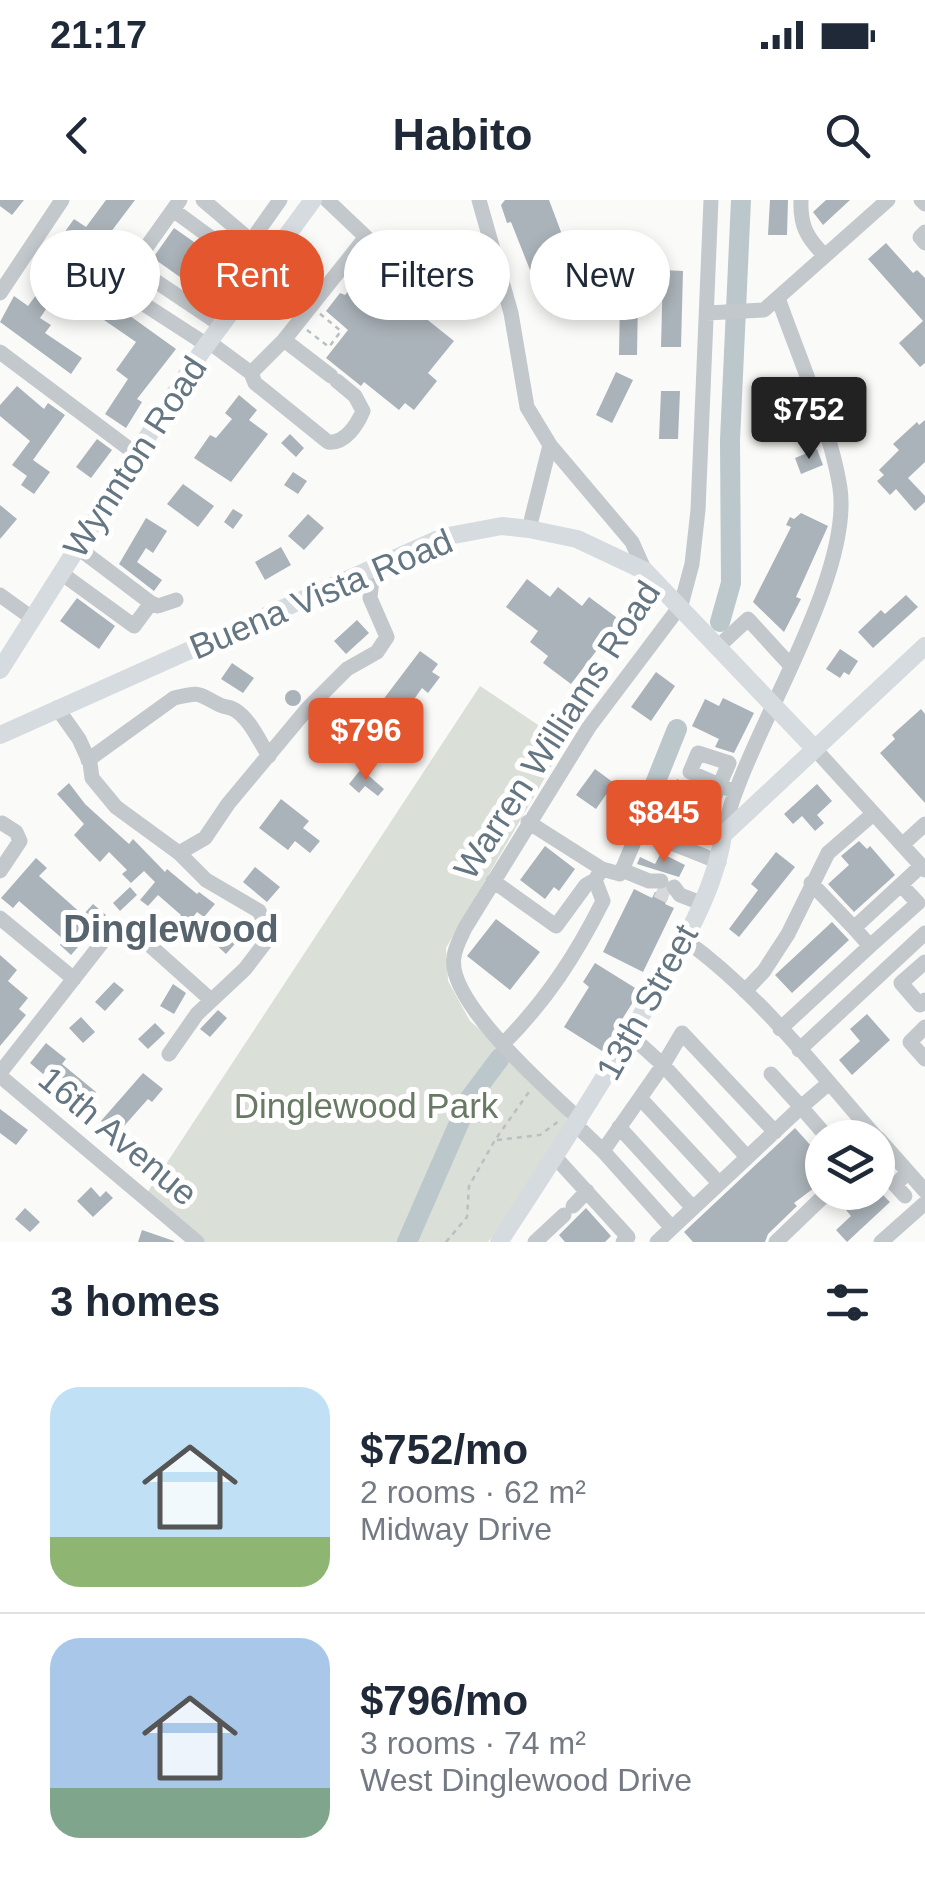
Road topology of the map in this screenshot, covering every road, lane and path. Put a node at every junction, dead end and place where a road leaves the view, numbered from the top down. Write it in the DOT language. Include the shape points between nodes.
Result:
graph roads {
  1 [pos="62,200"];
  2 [pos="203,200"];
  3 [pos="280,200"];
  4 [pos="313,200"];
  5 [pos="326,200"];
  6 [pos="479,200"];
  7 [pos="711,200"];
  8 [pos="801,200"];
  9 [pos="888,200"];
  10 [pos="177,205"];
  11 [pos="206,230"];
  12 [pos="239,230"];
  13 [pos="258,230"];
  14 [pos="290,230"];
  15 [pos="925,232"];
  16 [pos="925,243"];
  17 [pos="825,256"];
  18 [pos="324,289"];
  19 [pos="0,293"];
  20 [pos="180,297"];
  21 [pos="778,298"];
  22 [pos="707,312"];
  23 [pos="160,313"];
  24 [pos="324,317"];
  25 [pos="213,320"];
  26 [pos="298,322"];
  27 [pos="284,340"];
  28 [pos="208,344"];
  29 [pos="0,352"];
  30 [pos="251,373"];
  31 [pos="550,445"];
  32 [pos="136,454"];
  33 [pos="529,529"];
  34 [pos="77,546"];
  35 [pos="373,569"];
  36 [pos="646,571"];
  37 [pos="61,572"];
  38 [pos="0,594"];
  39 [pos="176,600"];
  40 [pos="152,602"];
  41 [pos="681,605"];
  42 [pos="32,618"];
  43 [pos="720,646"];
  44 [pos="925,646"];
  45 [pos="791,666"];
  46 [pos="0,670"];
  47 [pos="773,706"];
  48 [pos="57,708"];
  49 [pos="4,726"];
  50 [pos="815,749"];
  51 [pos="268,756"];
  52 [pos="88,760"];
  53 [pos="737,766"];
  54 [pos="728,788"];
  55 [pos="707,814"];
  56 [pos="874,814"];
  57 [pos="528,822"];
  58 [pos="2,824"];
  59 [pos="925,824"];
  60 [pos="723,836"];
  61 [pos="902,845"];
  62 [pos="179,854"];
  63 [pos="719,862"];
  64 [pos="923,868"];
  65 [pos="622,870"];
  66 [pos="0,871"];
  67 [pos="598,874"];
  68 [pos="493,881"];
  69 [pos="811,883"];
  70 [pos="901,884"];
  71 [pos="701,903"];
  72 [pos="0,918"];
  73 [pos="854,928"];
  74 [pos="925,933"];
  75 [pos="685,940"];
  76 [pos="870,946"];
  77 [pos="925,962"];
  78 [pos="74,979"];
  79 [pos="745,991"];
  80 [pos="211,1000"];
  81 [pos="925,1000"];
  82 [pos="925,1027"];
  83 [pos="780,1029"];
  84 [pos="630,1035"];
  85 [pos="503,1044"];
  86 [pos="798,1050"];
  87 [pos="169,1054"];
  88 [pos="925,1058"];
  89 [pos="662,1065"];
  90 [pos="0,1074"];
  91 [pos="771,1074"];
  92 [pos="538,1080"];
  93 [pos="828,1083"];
  94 [pos="640,1098"];
  95 [pos="801,1107"];
  96 [pos="576,1119"];
  97 [pos="812,1120"];
  98 [pos="861,1120"];
  99 [pos="620,1127"];
  100 [pos="775,1132"];
  101 [pos="495,1140"];
  102 [pos="603,1152"];
  103 [pos="747,1157"];
  104 [pos="556,1158"];
  105 [pos="895,1158"];
  106 [pos="908,1172"];
  107 [pos="719,1183"];
  108 [pos="895,1185"];
  109 [pos="587,1191"];
  110 [pos="925,1191"];
  111 [pos="925,1203"];
  112 [pos="693,1208"];
  113 [pos="809,1210"];
  114 [pos="672,1228"];
  115 [pos="505,1240"];
  116 [pos="628,1240"];
  117 [pos="197,1242"];
  118 [pos="446,1242"];
  119 [pos="536,1242"];
  120 [pos="656,1242"];
  121 [pos="776,1242"];
  122 [pos="880,1242"];
  1 -- 19 [label="street"];
  2 -- 12 [label="street"];
  3 -- 13 [label="street"];
  4 -- 14 [label="main road, Wynnton Road"];
  5 -- 18 [label="street" via="366,237"];
  6 -- 31 [label="street" via="511,313 527,408"];
  7 -- 22 [label="street, Warren Williams Road"];
  8 -- 17 [label="street" via="806,236"];
  9 -- 17 [label="street"];
  10 -- 11 [label="street"];
  10 -- 20 [label="street" via="134,266"];
  15 -- 16 [label="street"];
  17 -- 21 [label="street"];
  21 -- 22 [label="street" via="764,310"];
  21 -- 45 [label="street" via="840,490 835,548"];
  22 -- 41 [label="street, Warren Williams Road" via="698,510"];
  23 -- 28 [label="street"];
  24 -- 26 [label="path" via="341,331 328,347"];
  25 -- 28 [label="main road, Wynnton Road"];
  26 -- 27 [label="street"];
  27 -- 30 [label="street"];
  27 -- 30 [label="street" via="355,396 363,411 344,438 328,442"];
  28 -- 30 [label="street"];
  28 -- 32 [label="main road, Wynnton Road"];
  29 -- 32 [label="street"];
  31 -- 33 [label="street"];
  31 -- 36 [label="street" via="632,542"];
  32 -- 34 [label="main road, Wynnton Road"];
  33 -- 35 [label="main road, Buena Vista Road" via="502,526 443,538"];
  33 -- 36 [label="main road, Buena Vista Road" via="577,540"];
  34 -- 37 [label="main road, Wynnton Road"];
  34 -- 40 [label="street"];
  35 -- 48 [label="main road, Buena Vista Road"];
  35 -- 51 [label="street" via="370,598 387,637 308,708"];
  36 -- 41 [label="main road, Buena Vista Road"];
  37 -- 40 [label="street" via="134,626"];
  37 -- 42 [label="main road, Wynnton Road"];
  38 -- 42 [label="street"];
  39 -- 40 [label="street"];
  41 -- 43 [label="main road, Buena Vista Road"];
  41 -- 57 [label="street, Warren Williams Road" via="589,726"];
  42 -- 46 [label="main road, Wynnton Road"];
  43 -- 45 [label="street" via="748,619"];
  43 -- 47 [label="main road, Buena Vista Road"];
  44 -- 50 [label="main road"];
  45 -- 47 [label="street"];
  47 -- 50 [label="main road, Buena Vista Road"];
  47 -- 53 [label="street"];
  48 -- 49 [label="main road, Buena Vista Road"];
  48 -- 52 [label="street"];
  50 -- 56 [label="street"];
  50 -- 60 [label="main road"];
  51 -- 52 [label="street" via="234,709 190,694 174,698"];
  51 -- 62 [label="street" via="205,838"];
  52 -- 62 [label="street" via="92,778 116,807"];
  53 -- 54 [label="street"];
  53 -- 54 [label="street" via="698,753 690,772"];
  54 -- 55 [label="street"];
  54 -- 60 [label="street"];
  56 -- 61 [label="street"];
  56 -- 69 [label="street" via="828,853"];
  57 -- 67 [label="street"];
  57 -- 68 [label="street, Warren Williams Road"];
  58 -- 66 [label="street" via="20,841"];
  59 -- 61 [label="street"];
  60 -- 63 [label="main road, 13th Street"];
  61 -- 64 [label="street"];
  62 -- 80 [label="street" via="206,880 258,911 271,935"];
  63 -- 65 [label="street" via="639,830"];
  63 -- 71 [label="main road, 13th Street"];
  64 -- 70 [label="street"];
  65 -- 67 [label="street"];
  65 -- 71 [label="street"];
  67 -- 68 [label="street" via="556,926"];
  67 -- 85 [label="street" via="602,901 580,946 548,996"];
  68 -- 85 [label="street, Warren Williams Road" via="465,928 454,967 478,1016"];
  69 -- 73 [label="street"];
  69 -- 79 [label="street" via="788,934"];
  70 -- 73 [label="street"];
  70 -- 76 [label="street" via="918,903"];
  71 -- 75 [label="main road, 13th Street"];
  72 -- 78 [label="street"];
  73 -- 76 [label="street"];
  74 -- 86 [label="street"];
  75 -- 79 [label="street"];
  75 -- 84 [label="main road, 13th Street"];
  76 -- 83 [label="street"];
  77 -- 81 [label="street" via="901,983 920,1005"];
  78 -- 80 [label="street" via="115,926 145,941"];
  78 -- 90 [label="street"];
  79 -- 83 [label="street"];
  80 -- 87 [label="street"];
  82 -- 88 [label="street" via="910,1042"];
  83 -- 86 [label="street"];
  84 -- 89 [label="street"];
  84 -- 96 [label="main road, 13th Street"];
  85 -- 92 [label="street, Warren Williams Road"];
  86 -- 93 [label="street"];
  89 -- 94 [label="street"];
  89 -- 100 [label="street" via="682,1033"];
  89 -- 103 [label="street"];
  90 -- 117 [label="street, 16th Avenue"];
  91 -- 95 [label="street"];
  92 -- 96 [label="street, Warren Williams Road"];
  92 -- 101 [label="path"];
  93 -- 95 [label="street"];
  93 -- 98 [label="street"];
  94 -- 99 [label="street"];
  94 -- 107 [label="street"];
  95 -- 97 [label="street"];
  95 -- 100 [label="street"];
  96 -- 101 [label="path" via="540,1135"];
  96 -- 102 [label="street, Warren Williams Road"];
  96 -- 104 [label="main road, 13th Street"];
  99 -- 102 [label="street"];
  99 -- 112 [label="street"];
  100 -- 103 [label="street"];
  101 -- 118 [label="path" via="469,1186 467,1217"];
  102 -- 114 [label="street, Warren Williams Road"];
  103 -- 107 [label="street"];
  104 -- 109 [label="street"];
  104 -- 115 [label="main road, 13th Street"];
  105 -- 106 [label="street"];
  106 -- 108 [label="street"];
  106 -- 110 [label="street"];
  107 -- 112 [label="street"];
  109 -- 116 [label="street"];
  109 -- 119 [label="street"];
  111 -- 122 [label="street"];
  112 -- 114 [label="street"];
  113 -- 121 [label="street"];
  114 -- 120 [label="street"];
}
